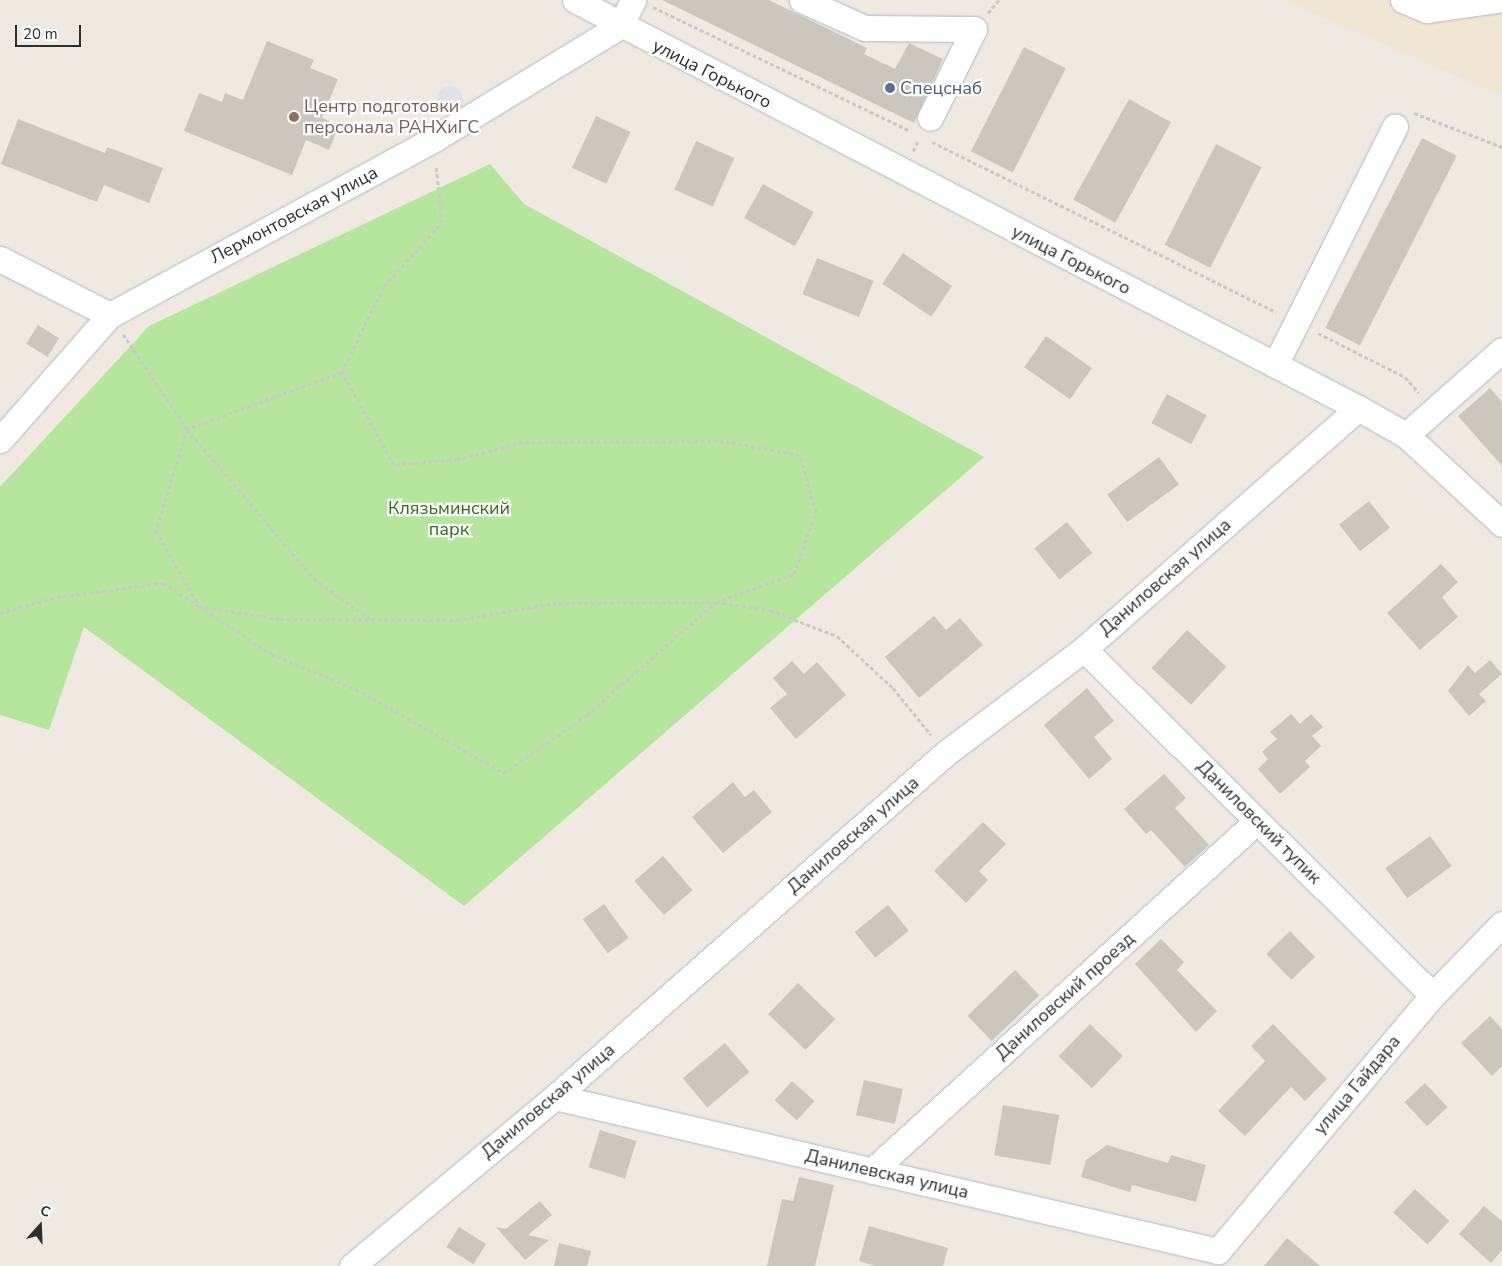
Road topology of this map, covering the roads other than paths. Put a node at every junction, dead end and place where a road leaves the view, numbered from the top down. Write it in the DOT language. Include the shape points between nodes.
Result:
graph roads {
  1 [pos="575,0"];
  2 [pos="802,0"];
  3 [pos="1403,0"];
  4 [pos="1496,0"];
  5 [pos="640,2"];
  6 [pos="620,26"];
  7 [pos="1395,126"];
  8 [pos="925,127"];
  9 [pos="0,259"];
  10 [pos="110,315"];
  11 [pos="1502,350"];
  12 [pos="1276,366"];
  13 [pos="1358,408"];
  14 [pos="1406,435"];
  15 [pos="0,440"];
  16 [pos="1499,514"];
  17 [pos="1084,649"];
  18 [pos="1257,821"];
  19 [pos="1502,924"];
  20 [pos="1433,995"];
  21 [pos="555,1097"];
  22 [pos="872,1171"];
  23 [pos="1218,1251"];
  24 [pos="352,1266"];
  1 -- 6 [label="street, улица Горького"];
  2 -- 8 [label="street" via="865,28 974,29"];
  3 -- 4 [label="street" via="1427,10"];
  5 -- 6 [label="street"];
  6 -- 10 [label="street, Лермонтовская улица" via="434,139"];
  6 -- 12 [label="street, улица Горького"];
  7 -- 12 [label="street"];
  9 -- 10 [label="street"];
  10 -- 15 [label="street, Лермонтовская улица"];
  11 -- 14 [label="street"];
  12 -- 13 [label="street, улица Горького"];
  13 -- 14 [label="street, улица Горького"];
  13 -- 17 [label="street, Даниловская улица"];
  14 -- 16 [label="street, улица Горького"];
  17 -- 18 [label="street, Даниловский тупик"];
  17 -- 21 [label="street, Даниловская улица" via="946,753"];
  18 -- 20 [label="street, Даниловский тупик"];
  18 -- 22 [label="street, Даниловский проезд"];
  19 -- 20 [label="street, улица Гайдара"];
  20 -- 23 [label="street, улица Гайдара"];
  21 -- 22 [label="street, Данилевская улица"];
  21 -- 24 [label="street, Даниловская улица"];
  22 -- 23 [label="street, Данилевская улица"];
}
